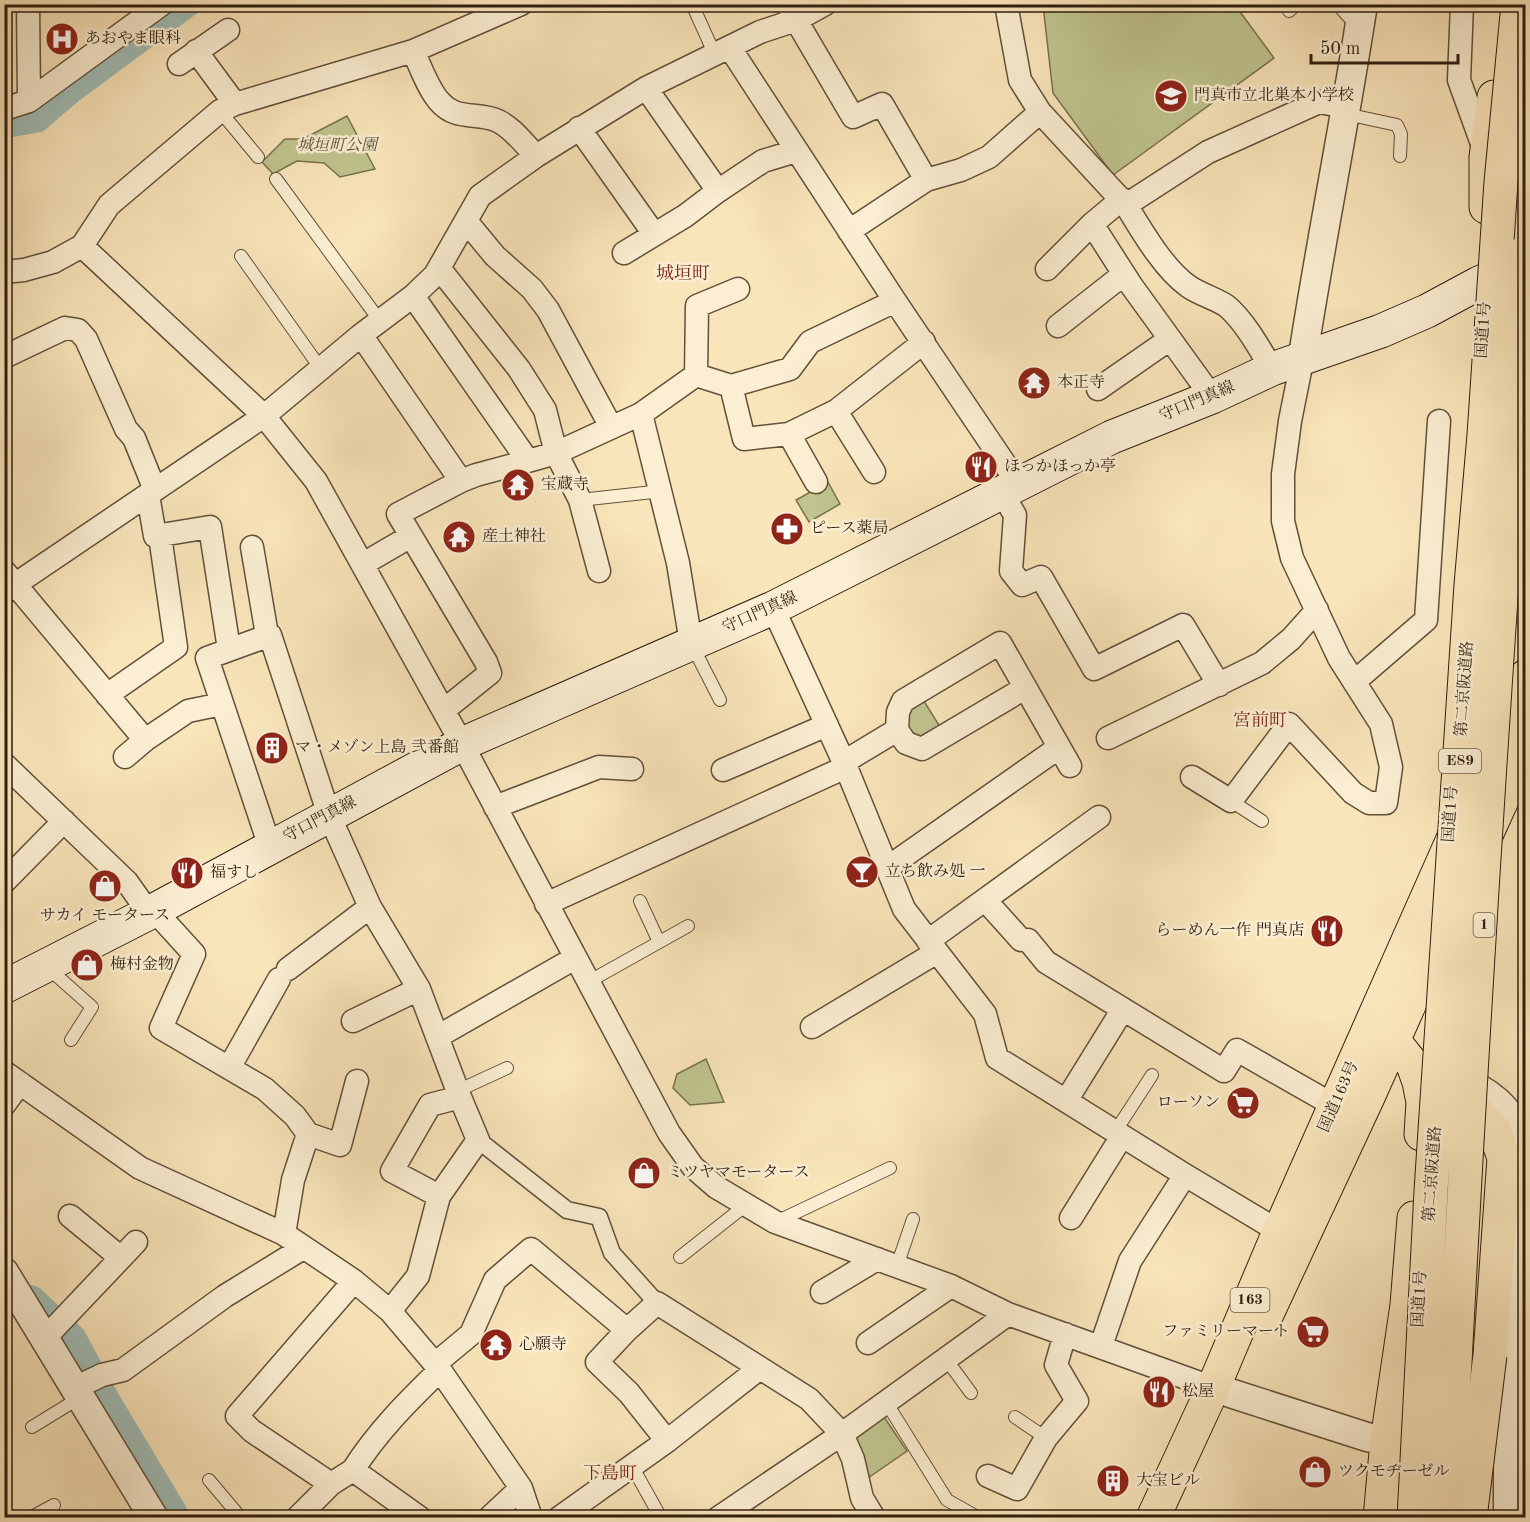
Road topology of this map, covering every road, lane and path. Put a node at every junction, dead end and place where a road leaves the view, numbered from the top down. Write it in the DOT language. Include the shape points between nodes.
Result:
graph roads {
  1 [pos="28,4"];
  2 [pos="162,4"];
  3 [pos="521,4"];
  4 [pos="692,4"];
  5 [pos="825,4"];
  6 [pos="1006,4"];
  7 [pos="1337,4"];
  8 [pos="1462,4"];
  9 [pos="1504,4"];
  10 [pos="1512,4"];
  11 [pos="1518,4"];
  12 [pos="496,9"];
  13 [pos="790,16"];
  14 [pos="1361,17"];
  15 [pos="228,30"];
  16 [pos="413,51"];
  17 [pos="723,52"];
  18 [pos="646,88"];
  19 [pos="28,101"];
  20 [pos="228,108"];
  21 [pos="4,109"];
  22 [pos="1346,111"];
  23 [pos="1040,112"];
  24 [pos="579,128"];
  25 [pos="796,151"];
  26 [pos="536,156"];
  27 [pos="1400,156"];
  28 [pos="258,157"];
  29 [pos="1486,157"];
  30 [pos="276,179"];
  31 [pos="926,180"];
  32 [pos="718,191"];
  33 [pos="1124,202"];
  34 [pos="1526,217"];
  35 [pos="466,221"];
  36 [pos="1092,224"];
  37 [pos="849,231"];
  38 [pos="654,234"];
  39 [pos="82,246"];
  40 [pos="624,253"];
  41 [pos="241,256"];
  42 [pos="1509,267"];
  43 [pos="439,268"];
  44 [pos="1047,269"];
  45 [pos="4,272"];
  46 [pos="1124,274"];
  47 [pos="738,289"];
  48 [pos="413,296"];
  49 [pos="895,301"];
  50 [pos="380,321"];
  51 [pos="1058,326"];
  52 [pos="1526,334"];
  53 [pos="361,335"];
  54 [pos="1170,339"];
  55 [pos="924,342"];
  56 [pos="1303,356"];
  57 [pos="4,357"];
  58 [pos="321,369"];
  59 [pos="1272,369"];
  60 [pos="696,375"];
  61 [pos="731,386"];
  62 [pos="1098,389"];
  63 [pos="1212,397"];
  64 [pos="836,411"];
  65 [pos="641,414"];
  66 [pos="264,416"];
  67 [pos="1439,421"];
  68 [pos="611,427"];
  69 [pos="789,434"];
  70 [pos="556,453"];
  71 [pos="528,461"];
  72 [pos="1526,470"];
  73 [pos="874,472"];
  74 [pos="461,481"];
  75 [pos="816,482"];
  76 [pos="1010,489"];
  77 [pos="662,491"];
  78 [pos="152,492"];
  79 [pos="580,500"];
  80 [pos="1526,507"];
  81 [pos="160,536"];
  82 [pos="411,536"];
  83 [pos="252,547"];
  84 [pos="363,564"];
  85 [pos="599,571"];
  86 [pos="8,583"];
  87 [pos="773,608"];
  88 [pos="1317,610"];
  89 [pos="267,635"];
  90 [pos="691,643"];
  91 [pos="230,649"];
  92 [pos="1526,676"];
  93 [pos="1354,682"];
  94 [pos="1219,685"];
  95 [pos="1025,688"];
  96 [pos="107,695"];
  97 [pos="720,700"];
  98 [pos="222,704"];
  99 [pos="444,710"];
  100 [pos="826,725"];
  101 [pos="897,730"];
  102 [pos="1108,738"];
  103 [pos="146,740"];
  104 [pos="462,744"];
  105 [pos="1526,747"];
  106 [pos="125,758"];
  107 [pos="4,764"];
  108 [pos="845,764"];
  109 [pos="632,769"];
  110 [pos="723,770"];
  111 [pos="1192,777"];
  112 [pos="1231,801"];
  113 [pos="495,807"];
  114 [pos="329,815"];
  115 [pos="1099,817"];
  116 [pos="64,821"];
  117 [pos="1262,821"];
  118 [pos="270,847"];
  119 [pos="887,868"];
  120 [pos="4,882"];
  121 [pos="640,901"];
  122 [pos="986,901"];
  123 [pos="546,904"];
  124 [pos="370,907"];
  125 [pos="152,911"];
  126 [pos="688,926"];
  127 [pos="659,942"];
  128 [pos="933,947"];
  129 [pos="575,958"];
  130 [pos="45,966"];
  131 [pos="588,982"];
  132 [pos="4,987"];
  133 [pos="419,989"];
  134 [pos="1123,1009"];
  135 [pos="353,1021"];
  136 [pos="812,1026"];
  137 [pos="1381,1034"];
  138 [pos="437,1037"];
  139 [pos="71,1040"];
  140 [pos="229,1068"];
  141 [pos="507,1068"];
  142 [pos="1439,1073"];
  143 [pos="1152,1075"];
  144 [pos="12,1078"];
  145 [pos="357,1081"];
  146 [pos="459,1094"];
  147 [pos="1066,1101"];
  148 [pos="4,1105"];
  149 [pos="1335,1106"];
  150 [pos="309,1134"];
  151 [pos="1119,1134"];
  152 [pos="478,1140"];
  153 [pos="1526,1142"];
  154 [pos="890,1168"];
  155 [pos="1185,1175"];
  156 [pos="1526,1192"];
  157 [pos="439,1196"];
  158 [pos="746,1205"];
  159 [pos="70,1216"];
  160 [pos="1071,1218"];
  161 [pos="913,1219"];
  162 [pos="775,1222"];
  163 [pos="284,1234"];
  164 [pos="1289,1238"];
  165 [pos="303,1248"];
  166 [pos="680,1257"];
  167 [pos="887,1263"];
  168 [pos="4,1272"];
  169 [pos="354,1281"];
  170 [pos="951,1286"];
  171 [pos="822,1292"];
  172 [pos="657,1303"];
  173 [pos="390,1311"];
  174 [pos="1008,1314"];
  175 [pos="627,1330"];
  176 [pos="1065,1334"];
  177 [pos="45,1339"];
  178 [pos="868,1343"];
  179 [pos="1101,1346"];
  180 [pos="946,1359"];
  181 [pos="437,1367"];
  182 [pos="760,1368"];
  183 [pos="86,1386"];
  184 [pos="1222,1390"];
  185 [pos="971,1393"];
  186 [pos="886,1402"];
  187 [pos="1014,1417"];
  188 [pos="32,1427"];
  189 [pos="842,1434"];
  190 [pos="1046,1438"];
  191 [pos="667,1441"];
  192 [pos="1387,1441"];
  193 [pos="632,1466"];
  194 [pos="1517,1467"];
  195 [pos="353,1470"];
  196 [pos="988,1476"];
  197 [pos="209,1480"];
  198 [pos="331,1484"];
  199 [pos="521,1488"];
  200 [pos="54,1505"];
  201 [pos="727,1515"];
  202 [pos="30,1518"];
  203 [pos="154,1518"];
  204 [pos="241,1518"];
  205 [pos="297,1518"];
  206 [pos="420,1518"];
  207 [pos="489,1518"];
  208 [pos="531,1518"];
  209 [pos="559,1518"];
  210 [pos="661,1518"];
  211 [pos="874,1518"];
  212 [pos="979,1518"];
  213 [pos="1153,1518"];
  214 [pos="1173,1518"];
  215 [pos="1380,1518"];
  216 [pos="1409,1518"];
  217 [pos="1414,1518"];
  218 [pos="1447,1518"];
  219 [pos="1458,1518"];
  220 [pos="1470,1518"];
  221 [pos="1508,1518"];
  1 -- 19 [label="street"];
  2 -- 19 [label="street"];
  3 -- 12 [label="street"];
  4 -- 17 [label="lane"];
  5 -- 13 [label="street"];
  6 -- 23 [label="street" via="1020,80"];
  7 -- 14 [label="lane"];
  8 -- 29 [label="street" via="1459,80"];
  9 -- 29 [label="highway"];
  10 -- 216 [label="highway, 国道1号, bridge" via="1495,180 1425,1190"];
  11 -- 217 [label="highway, 第二京阪道路 / E89, bridge" via="1471,585"];
  12 -- 16 [label="street"];
  13 -- 17 [label="street"];
  13 -- 31 [label="street" via="853,117 882,104"];
  14 -- 22 [label="street"];
  15 -- 20 [label="street" via="188,57"];
  16 -- 20 [label="street"];
  16 -- 26 [label="street" via="440,102 456,114 502,123"];
  17 -- 18 [label="street"];
  17 -- 25 [label="street"];
  18 -- 24 [label="street"];
  18 -- 32 [label="street"];
  19 -- 21 [label="street"];
  20 -- 28 [label="lane"];
  20 -- 39 [label="street" via="110,205"];
  22 -- 27 [label="lane" via="1397,124 1401,134"];
  22 -- 33 [label="street" via="1319,102 1208,152"];
  22 -- 56 [label="street"];
  23 -- 31 [label="street" via="989,157"];
  23 -- 33 [label="street"];
  24 -- 26 [label="street"];
  24 -- 38 [label="street"];
  25 -- 32 [label="street" via="763,162"];
  25 -- 37 [label="street"];
  26 -- 35 [label="street" via="480,196"];
  29 -- 42 [label="highway" via="1486,212"];
  30 -- 50 [label="lane"];
  31 -- 37 [label="street"];
  32 -- 38 [label="street"];
  33 -- 36 [label="street"];
  33 -- 59 [label="street" via="1168,266 1194,290 1227,306"];
  34 -- 42 [label="highway"];
  35 -- 43 [label="street"];
  35 -- 68 [label="street" via="548,310"];
  36 -- 44 [label="street"];
  36 -- 46 [label="street"];
  37 -- 49 [label="street"];
  38 -- 40 [label="street"];
  39 -- 45 [label="street" via="53,262"];
  39 -- 66 [label="street"];
  41 -- 58 [label="lane"];
  42 -- 56 [label="main road, 守口門真線" via="1381,331"];
  42 -- 72 [label="highway" via="1502,414 1504,436"];
  42 -- 80 [label="highway" via="1475,414 1477,438 1486,464"];
  42 -- 218 [label="highway, 第二京阪道路 / E89, bridge" via="1500,584"];
  43 -- 48 [label="street"];
  43 -- 70 [label="street" via="519,369 545,410"];
  46 -- 51 [label="street"];
  46 -- 54 [label="street"];
  47 -- 60 [label="street" via="697,306"];
  48 -- 50 [label="street"];
  48 -- 71 [label="street"];
  49 -- 55 [label="street"];
  49 -- 61 [label="street" via="810,342 790,369"];
  50 -- 53 [label="street"];
  52 -- 219 [label="highway, 1, bridge" via="1484,918"];
  53 -- 58 [label="street"];
  53 -- 74 [label="street"];
  54 -- 62 [label="street"];
  54 -- 63 [label="street"];
  55 -- 64 [label="street"];
  55 -- 76 [label="street"];
  56 -- 59 [label="main road, 守口門真線"];
  56 -- 88 [label="street" via="1283,474 1283,521 1292,558"];
  57 -- 78 [label="street" via="65,328 78,330 134,438"];
  58 -- 66 [label="street"];
  59 -- 63 [label="main road, 守口門真線"];
  60 -- 61 [label="street"];
  60 -- 65 [label="street"];
  61 -- 69 [label="street" via="744,439"];
  63 -- 76 [label="main road, 守口門真線" via="1112,437"];
  64 -- 69 [label="street"];
  64 -- 73 [label="street"];
  65 -- 68 [label="street"];
  65 -- 77 [label="street"];
  66 -- 78 [label="street"];
  66 -- 84 [label="street" via="316,481"];
  67 -- 93 [label="street" via="1426,620"];
  68 -- 70 [label="street"];
  69 -- 75 [label="street"];
  70 -- 71 [label="street"];
  70 -- 79 [label="street"];
  71 -- 74 [label="street"];
  74 -- 82 [label="street" via="398,514"];
  76 -- 87 [label="main road, 守口門真線"];
  76 -- 94 [label="street" via="1015,515 1011,571 1022,585 1041,577 1094,669 1183,625"];
  77 -- 79 [label="lane"];
  77 -- 90 [label="street"];
  78 -- 81 [label="street" via="155,536"];
  78 -- 86 [label="street"];
  79 -- 85 [label="street"];
  81 -- 91 [label="street" via="210,527"];
  81 -- 96 [label="street" via="176,647"];
  82 -- 84 [label="street"];
  82 -- 99 [label="street" via="490,673"];
  83 -- 89 [label="street"];
  84 -- 99 [label="street"];
  86 -- 96 [label="street"];
  87 -- 90 [label="main road, 守口門真線"];
  87 -- 100 [label="street"];
  88 -- 93 [label="street"];
  88 -- 94 [label="street" via="1262,663"];
  89 -- 91 [label="street"];
  89 -- 114 [label="street"];
  90 -- 97 [label="lane"];
  90 -- 104 [label="main road, 守口門真線"];
  91 -- 98 [label="street" via="207,658"];
  92 -- 137 [label="highway, 国道163号 / 163"];
  93 -- 112 [label="street" via="1381,724 1391,767 1386,803 1369,803 1353,793 1289,724"];
  94 -- 102 [label="street"];
  95 -- 101 [label="street" via="922,749 906,743"];
  95 -- 101 [label="street" via="1000,643 903,701"];
  95 -- 119 [label="street" via="1060,760"];
  96 -- 103 [label="street"];
  98 -- 103 [label="street" via="189,711"];
  98 -- 118 [label="street"];
  99 -- 104 [label="street"];
  100 -- 108 [label="street"];
  100 -- 110 [label="street"];
  101 -- 108 [label="street"];
  103 -- 106 [label="street"];
  104 -- 113 [label="street"];
  104 -- 114 [label="main road, 守口門真線"];
  105 -- 137 [label="highway, 国道163号 / 163"];
  107 -- 116 [label="street"];
  108 -- 119 [label="street"];
  108 -- 123 [label="street"];
  109 -- 113 [label="street" via="599,767"];
  111 -- 112 [label="street"];
  112 -- 117 [label="lane"];
  113 -- 123 [label="street"];
  114 -- 118 [label="main road, 守口門真線"];
  114 -- 124 [label="street"];
  115 -- 122 [label="street"];
  116 -- 120 [label="street"];
  116 -- 125 [label="street"];
  118 -- 125 [label="main road, 守口門真線"];
  119 -- 128 [label="street" via="904,909"];
  121 -- 127 [label="lane"];
  122 -- 128 [label="street"];
  122 -- 134 [label="street" via="1046,962"];
  123 -- 129 [label="street"];
  124 -- 133 [label="street"];
  124 -- 140 [label="street" via="284,974"];
  125 -- 130 [label="main road, 守口門真線"];
  125 -- 140 [label="street" via="194,954 161,1028"];
  126 -- 127 [label="lane"];
  127 -- 131 [label="lane"];
  128 -- 136 [label="street"];
  128 -- 147 [label="street" via="984,1014 997,1058"];
  129 -- 131 [label="street"];
  129 -- 138 [label="street"];
  130 -- 132 [label="main road, 守口門真線"];
  130 -- 139 [label="lane" via="92,1007"];
  131 -- 158 [label="street" via="669,1133 693,1167"];
  133 -- 135 [label="street"];
  133 -- 138 [label="street"];
  134 -- 147 [label="street"];
  134 -- 149 [label="street" via="1224,1071 1237,1050"];
  137 -- 142 [label="highway"];
  137 -- 149 [label="highway, 国道163号 / 163"];
  137 -- 164 [label="highway, 国道163号 / 163" via="1368,1098"];
  137 -- 192 [label="highway" via="1413,1065 1424,1102 1407,1305"];
  138 -- 146 [label="street"];
  140 -- 150 [label="street" via="265,1089"];
  141 -- 146 [label="lane"];
  142 -- 153 [label="street" via="1480,1089 1497,1102 1514,1119"];
  142 -- 220 [label="highway, bridge" via="1495,1132 1504,1158 1490,1355"];
  143 -- 151 [label="lane"];
  144 -- 148 [label="street"];
  144 -- 163 [label="street" via="140,1168"];
  145 -- 150 [label="street" via="340,1145"];
  146 -- 152 [label="street"];
  146 -- 157 [label="street" via="430,1105 392,1171"];
  147 -- 151 [label="street"];
  149 -- 164 [label="highway, 国道163号 / 163"];
  150 -- 163 [label="street" via="293,1180"];
  151 -- 155 [label="street"];
  151 -- 160 [label="street"];
  152 -- 157 [label="street"];
  152 -- 172 [label="street" via="567,1209 599,1217 612,1252"];
  154 -- 162 [label="lane"];
  155 -- 164 [label="street"];
  155 -- 179 [label="street" via="1130,1261"];
  156 -- 194 [label="street"];
  157 -- 173 [label="street" via="418,1276"];
  158 -- 162 [label="street"];
  158 -- 166 [label="lane"];
  159 -- 177 [label="street" via="129,1250"];
  161 -- 167 [label="lane"];
  162 -- 167 [label="street"];
  163 -- 165 [label="street"];
  164 -- 184 [label="highway, 国道163号 / 163"];
  165 -- 169 [label="street"];
  165 -- 183 [label="street" via="225,1296 123,1370"];
  167 -- 170 [label="street"];
  167 -- 171 [label="street"];
  168 -- 177 [label="street"];
  169 -- 173 [label="street"];
  169 -- 198 [label="street" via="237,1416 252,1431"];
  170 -- 174 [label="street"];
  170 -- 178 [label="street"];
  172 -- 175 [label="street"];
  172 -- 182 [label="street"];
  173 -- 181 [label="street"];
  174 -- 176 [label="street"];
  174 -- 180 [label="street"];
  175 -- 181 [label="street" via="531,1249 495,1280 471,1334"];
  175 -- 191 [label="street" via="597,1362 629,1393"];
  176 -- 179 [label="street"];
  176 -- 190 [label="street" via="1056,1365 1077,1401"];
  177 -- 183 [label="street"];
  179 -- 184 [label="street"];
  180 -- 185 [label="lane"];
  180 -- 186 [label="street"];
  181 -- 195 [label="street"];
  181 -- 199 [label="street"];
  182 -- 189 [label="street" via="809,1399"];
  182 -- 191 [label="street"];
  183 -- 188 [label="lane"];
  183 -- 203 [label="street"];
  184 -- 192 [label="street"];
  184 -- 213 [label="highway, 国道163号 / 163"];
  184 -- 214 [label="highway, 国道163号 / 163"];
  186 -- 189 [label="street"];
  186 -- 212 [label="lane" via="947,1500"];
  187 -- 190 [label="lane"];
  189 -- 201 [label="street"];
  189 -- 211 [label="street" via="853,1459 862,1498"];
  190 -- 196 [label="street" via="1017,1489"];
  191 -- 193 [label="street"];
  192 -- 194 [label="street"];
  192 -- 215 [label="highway"];
  193 -- 209 [label="street"];
  193 -- 210 [label="lane"];
  194 -- 221 [label="street"];
  195 -- 198 [label="street"];
  195 -- 206 [label="street"];
  197 -- 204 [label="lane"];
  198 -- 205 [label="street"];
  199 -- 207 [label="street"];
  199 -- 208 [label="street"];
  200 -- 202 [label="lane"];
}
